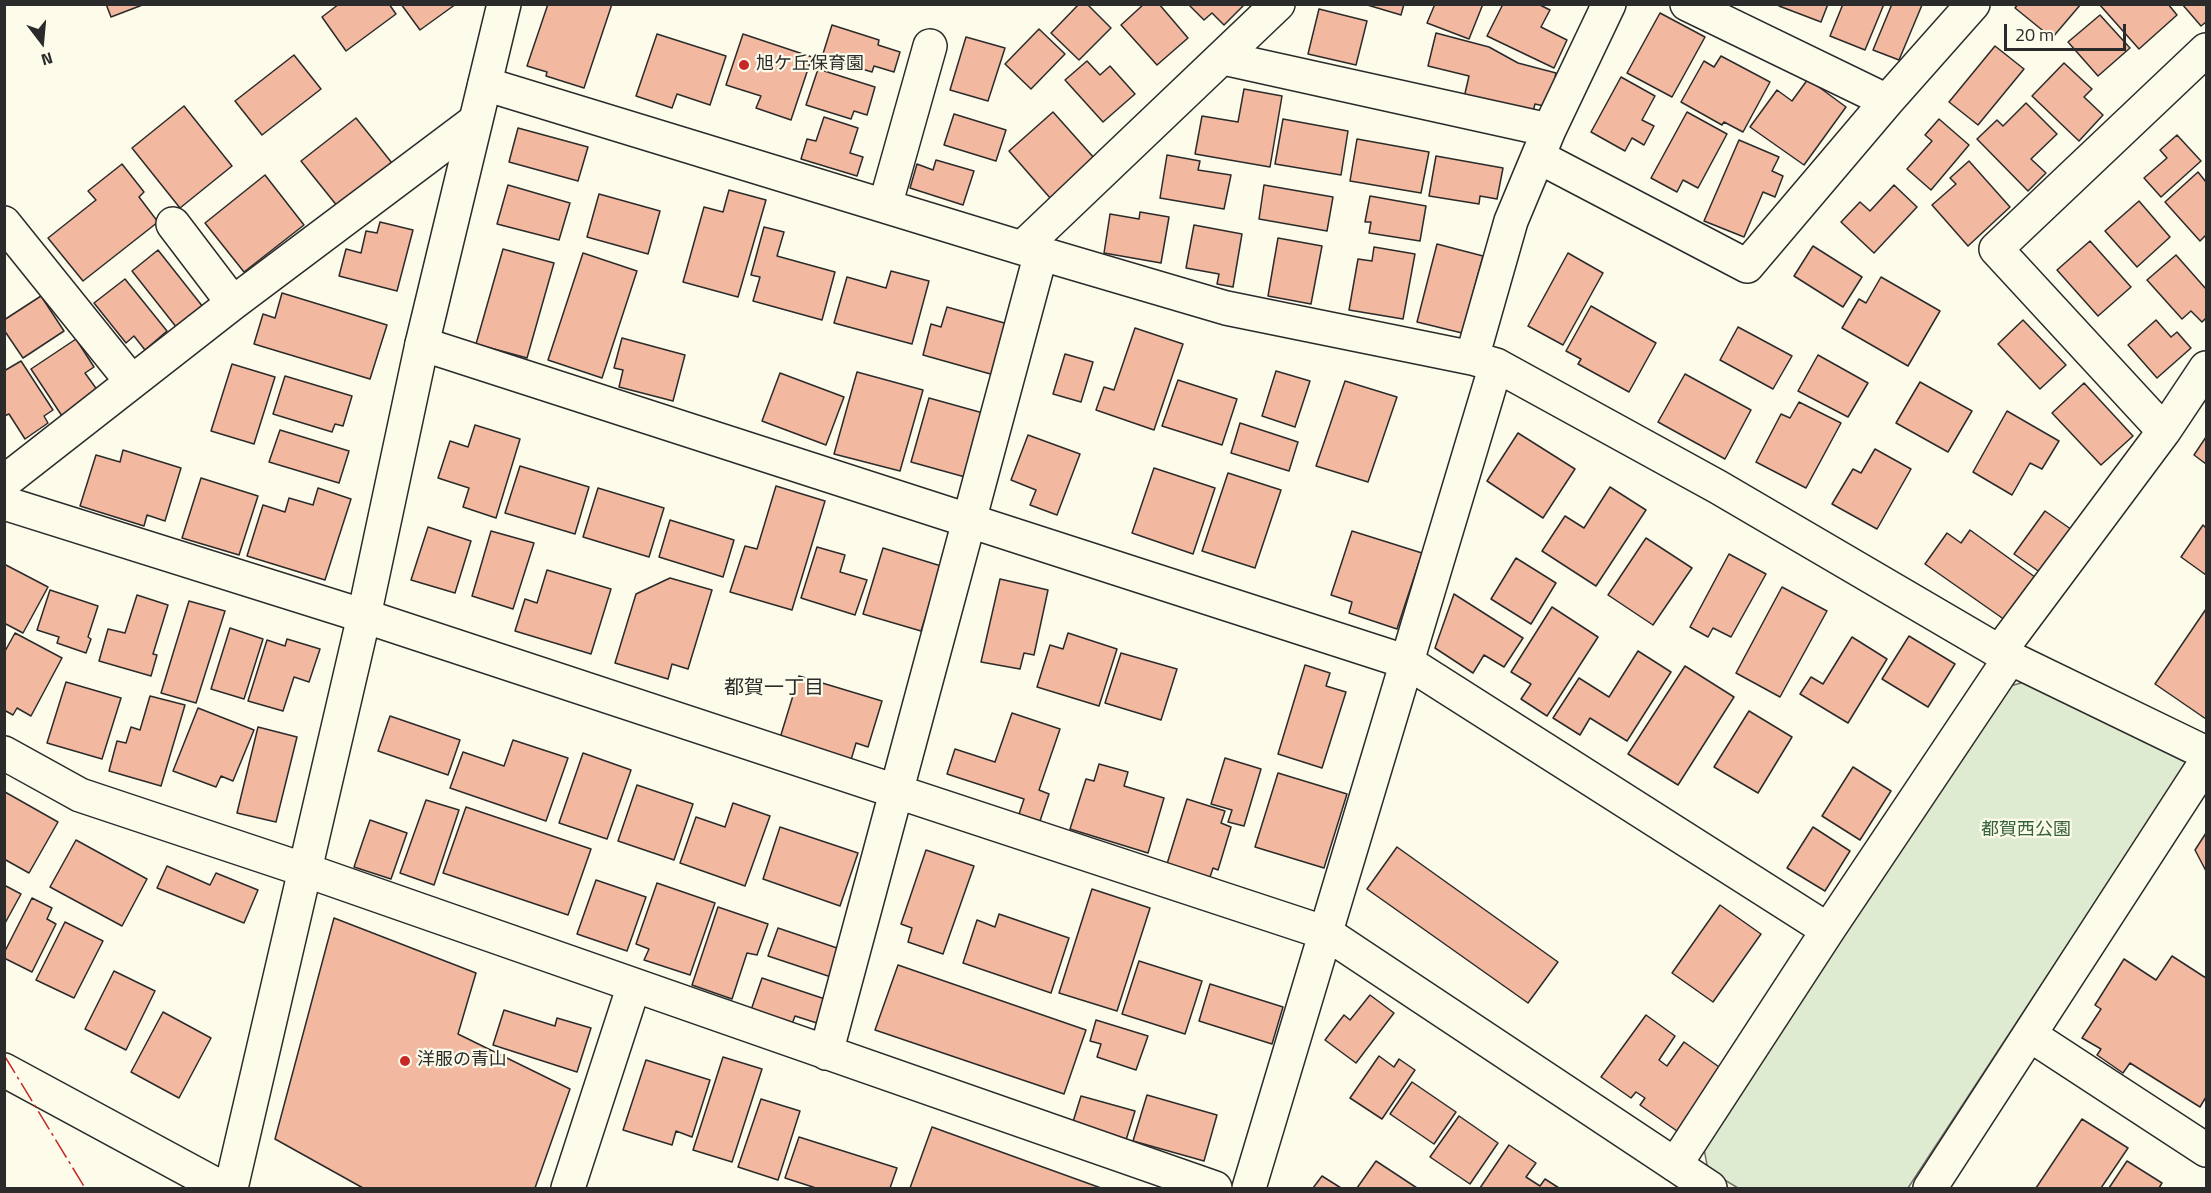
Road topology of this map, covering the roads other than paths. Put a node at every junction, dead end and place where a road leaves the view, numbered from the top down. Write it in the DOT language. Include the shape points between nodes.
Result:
graph roads {
  1 [pos="504,4"];
  2 [pos="1278,4"];
  3 [pos="1609,4"];
  4 [pos="1687,4"];
  5 [pos="1974,4"];
  6 [pos="930,46"];
  7 [pos="1222,58"];
  8 [pos="2201,66"];
  9 [pos="485,84"];
  10 [pos="1887,101"];
  11 [pos="474,122"];
  12 [pos="1544,144"];
  13 [pos="885,206"];
  14 [pos="4,223"];
  15 [pos="173,224"];
  16 [pos="1032,250"];
  17 [pos="233,303"];
  18 [pos="422,344"];
  19 [pos="1484,361"];
  20 [pos="2206,368"];
  21 [pos="132,382"];
  22 [pos="2164,431"];
  23 [pos="4,482"];
  24 [pos="4,503"];
  25 [pos="970,521"];
  26 [pos="364,616"];
  27 [pos="2005,655"];
  28 [pos="1407,662"];
  29 [pos="4,753"];
  30 [pos="2206,753"];
  31 [pos="2206,762"];
  32 [pos="895,792"];
  33 [pos="304,870"];
  34 [pos="1828,930"];
  35 [pos="1326,933"];
  36 [pos="634,985"];
  37 [pos="2030,1035"];
  38 [pos="826,1053"];
  39 [pos="4,1070"];
  40 [pos="2206,1150"];
  41 [pos="1675,1165"];
  42 [pos="222,1188"];
  43 [pos="231,1188"];
  44 [pos="568,1188"];
  45 [pos="1215,1188"];
  46 [pos="1249,1188"];
  47 [pos="1710,1188"];
  48 [pos="1930,1188"];
  1 -- 9 [label="street"];
  2 -- 7 [label="street"];
  3 -- 12 [label="street"];
  4 -- 10 [label="street"];
  5 -- 10 [label="street"];
  6 -- 13 [label="street"];
  7 -- 12 [label="street"];
  7 -- 16 [label="street"];
  8 -- 22 [label="street" via="1996,249"];
  9 -- 11 [label="street"];
  9 -- 13 [label="street"];
  10 -- 12 [label="street" via="1747,266"];
  11 -- 17 [label="street"];
  11 -- 18 [label="street"];
  12 -- 19 [label="street" via="1511,221"];
  13 -- 16 [label="street"];
  14 -- 21 [label="street"];
  15 -- 17 [label="street"];
  16 -- 19 [label="street" via="1226,308"];
  16 -- 25 [label="street"];
  17 -- 21 [label="street"];
  18 -- 25 [label="street"];
  18 -- 26 [label="street"];
  19 -- 27 [label="street" via="1718,487"];
  19 -- 28 [label="street"];
  20 -- 22 [label="street"];
  21 -- 23 [label="street"];
  22 -- 27 [label="street"];
  24 -- 26 [label="street"];
  25 -- 28 [label="street"];
  25 -- 32 [label="street"];
  26 -- 32 [label="street"];
  26 -- 33 [label="street"];
  27 -- 30 [label="street"];
  27 -- 34 [label="street"];
  28 -- 34 [label="street"];
  28 -- 35 [label="street"];
  29 -- 33 [label="street" via="80,795"];
  31 -- 37 [label="street"];
  32 -- 35 [label="street"];
  32 -- 38 [label="street"];
  33 -- 36 [label="street"];
  33 -- 43 [label="street"];
  34 -- 41 [label="street"];
  35 -- 41 [label="street"];
  35 -- 46 [label="street"];
  36 -- 38 [label="street"];
  36 -- 44 [label="street"];
  37 -- 40 [label="street"];
  37 -- 48 [label="street"];
  38 -- 45 [label="street"];
  39 -- 42 [label="street"];
  41 -- 47 [label="street"];
}
